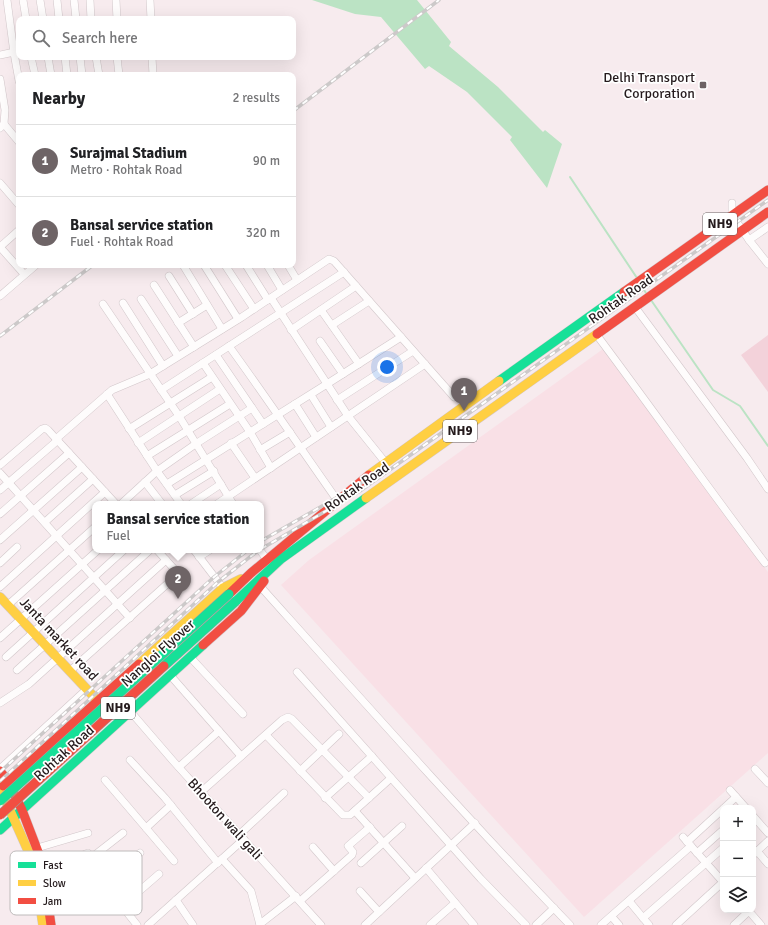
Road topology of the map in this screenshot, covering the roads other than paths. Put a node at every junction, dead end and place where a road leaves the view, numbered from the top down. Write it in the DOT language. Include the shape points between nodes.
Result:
graph roads {
  1 [pos="7,0"];
  2 [pos="23,0"];
  3 [pos="40,0"];
  4 [pos="57,0"];
  5 [pos="74,0"];
  6 [pos="90,0"];
  7 [pos="116,0"];
  8 [pos="150,0"];
  9 [pos="26,16"];
  10 [pos="43,16"];
  11 [pos="60,16"];
  12 [pos="76,16"];
  13 [pos="91,16"];
  14 [pos="117,16"];
  15 [pos="151,16"];
  16 [pos="16,52"];
  17 [pos="0,55"];
  18 [pos="17,60"];
  19 [pos="32,60"];
  20 [pos="48,60"];
  21 [pos="64,60"];
  22 [pos="80,60"];
  23 [pos="96,60"];
  24 [pos="117,60"];
  25 [pos="152,60"];
  26 [pos="18,72"];
  27 [pos="34,72"];
  28 [pos="50,72"];
  29 [pos="66,72"];
  30 [pos="82,72"];
  31 [pos="98,72"];
  32 [pos="119,72"];
  33 [pos="153,72"];
  34 [pos="0,79"];
  35 [pos="2,126"];
  36 [pos="16,139"];
  37 [pos="0,183"];
  38 [pos="768,190"];
  39 [pos="16,202"];
  40 [pos="732,203"];
  41 [pos="768,212"];
  42 [pos="732,215"];
  43 [pos="768,227"];
  44 [pos="741,230"];
  45 [pos="16,233"];
  46 [pos="749,240"];
  47 [pos="0,247"];
  48 [pos="768,264"];
  49 [pos="16,265"];
  50 [pos="19,268"];
  51 [pos="32,268"];
  52 [pos="185,268"];
  53 [pos="206,268"];
  54 [pos="228,268"];
  55 [pos="248,268"];
  56 [pos="268,268"];
  57 [pos="290,268"];
  58 [pos="344,272"];
  59 [pos="24,274"];
  60 [pos="169,276"];
  61 [pos="297,280"];
  62 [pos="154,285"];
  63 [pos="356,286"];
  64 [pos="282,290"];
  65 [pos="0,296"];
  66 [pos="141,299"];
  67 [pos="269,299"];
  68 [pos="369,301"];
  69 [pos="103,304"];
  70 [pos="122,304"];
  71 [pos="207,305"];
  72 [pos="637,305"];
  73 [pos="254,309"];
  74 [pos="321,310"];
  75 [pos="280,313"];
  76 [pos="193,314"];
  77 [pos="238,319"];
  78 [pos="178,323"];
  79 [pos="332,326"];
  80 [pos="222,329"];
  81 [pos="291,330"];
  82 [pos="596,334"];
  83 [pos="401,337"];
  84 [pos="320,341"];
  85 [pos="229,346"];
  86 [pos="194,347"];
  87 [pos="413,351"];
  88 [pos="216,355"];
  89 [pos="178,356"];
  90 [pos="203,363"];
  91 [pos="359,364"];
  92 [pos="425,364"];
  93 [pos="164,366"];
  94 [pos="150,374"];
  95 [pos="343,374"];
  96 [pos="212,377"];
  97 [pos="327,384"];
  98 [pos="220,389"];
  99 [pos="161,390"];
  100 [pos="107,394"];
  101 [pos="310,394"];
  102 [pos="454,397"];
  103 [pos="337,400"];
  104 [pos="171,403"];
  105 [pos="230,404"];
  106 [pos="295,404"];
  107 [pos="252,408"];
  108 [pos="278,414"];
  109 [pos="180,416"];
  110 [pos="348,416"];
  111 [pos="239,417"];
  112 [pos="263,424"];
  113 [pos="331,427"];
  114 [pos="129,429"];
  115 [pos="188,430"];
  116 [pos="250,432"];
  117 [pos="290,432"];
  118 [pos="316,437"];
  119 [pos="57,439"];
  120 [pos="138,443"];
  121 [pos="197,443"];
  122 [pos="231,443"];
  123 [pos="300,448"];
  124 [pos="260,450"];
  125 [pos="69,453"];
  126 [pos="147,456"];
  127 [pos="207,459"];
  128 [pos="385,462"];
  129 [pos="0,465"];
  130 [pos="82,467"];
  131 [pos="271,468"];
  132 [pos="157,471"];
  133 [pos="214,471"];
  134 [pos="0,473"];
  135 [pos="255,478"];
  136 [pos="93,479"];
  137 [pos="9,482"];
  138 [pos="145,482"];
  139 [pos="167,484"];
  140 [pos="221,484"];
  141 [pos="768,489"];
  142 [pos="0,490"];
  143 [pos="105,492"];
  144 [pos="20,496"];
  145 [pos="175,496"];
  146 [pos="228,496"];
  147 [pos="337,500"];
  148 [pos="95,501"];
  149 [pos="113,501"];
  150 [pos="124,501"];
  151 [pos="160,501"];
  152 [pos="179,501"];
  153 [pos="196,501"];
  154 [pos="221,501"];
  155 [pos="231,501"];
  156 [pos="92,504"];
  157 [pos="33,510"];
  158 [pos="0,514"];
  159 [pos="45,522"];
  160 [pos="92,530"];
  161 [pos="56,536"];
  162 [pos="0,540"];
  163 [pos="17,547"];
  164 [pos="70,550"];
  165 [pos="95,553"];
  166 [pos="121,553"];
  167 [pos="147,553"];
  168 [pos="160,553"];
  169 [pos="196,553"];
  170 [pos="205,553"];
  171 [pos="262,553"];
  172 [pos="199,557"];
  173 [pos="281,559"];
  174 [pos="166,560"];
  175 [pos="267,560"];
  176 [pos="0,563"];
  177 [pos="765,563"];
  178 [pos="82,565"];
  179 [pos="251,573"];
  180 [pos="94,577"];
  181 [pos="260,586"];
  182 [pos="0,587"];
  183 [pos="105,591"];
  184 [pos="226,591"];
  185 [pos="0,597"];
  186 [pos="117,604"];
  187 [pos="8,606"];
  188 [pos="130,618"];
  189 [pos="21,619"];
  190 [pos="33,632"];
  191 [pos="0,638"];
  192 [pos="45,645"];
  193 [pos="6,657"];
  194 [pos="190,657"];
  195 [pos="58,658"];
  196 [pos="17,670"];
  197 [pos="70,671"];
  198 [pos="297,672"];
  199 [pos="170,675"];
  200 [pos="87,689"];
  201 [pos="97,700"];
  202 [pos="0,703"];
  203 [pos="130,711"];
  204 [pos="243,714"];
  205 [pos="219,731"];
  206 [pos="340,734"];
  207 [pos="266,735"];
  208 [pos="322,750"];
  209 [pos="241,756"];
  210 [pos="372,756"];
  211 [pos="130,760"];
  212 [pos="179,767"];
  213 [pos="756,769"];
  214 [pos="0,770"];
  215 [pos="300,771"];
  216 [pos="348,777"];
  217 [pos="390,778"];
  218 [pos="105,780"];
  219 [pos="4,782"];
  220 [pos="768,783"];
  221 [pos="0,788"];
  222 [pos="730,790"];
  223 [pos="201,792"];
  224 [pos="284,793"];
  225 [pos="736,797"];
  226 [pos="325,798"];
  227 [pos="369,798"];
  228 [pos="0,801"];
  229 [pos="171,805"];
  230 [pos="727,805"];
  231 [pos="743,805"];
  232 [pos="22,810"];
  233 [pos="355,811"];
  234 [pos="720,812"];
  235 [pos="0,815"];
  236 [pos="14,818"];
  237 [pos="756,820"];
  238 [pos="474,823"];
  239 [pos="402,826"];
  240 [pos="370,827"];
  241 [pos="146,828"];
  242 [pos="0,830"];
  243 [pos="768,832"];
  244 [pos="88,833"];
  245 [pos="123,833"];
  246 [pos="720,833"];
  247 [pos="242,837"];
  248 [pos="768,841"];
  249 [pos="384,842"];
  250 [pos="687,842"];
  251 [pos="451,845"];
  252 [pos="312,847"];
  253 [pos="37,848"];
  254 [pos="28,851"];
  255 [pos="38,851"];
  256 [pos="100,851"];
  257 [pos="720,851"];
  258 [pos="756,852"];
  259 [pos="697,853"];
  260 [pos="756,854"];
  261 [pos="174,861"];
  262 [pos="220,861"];
  263 [pos="361,863"];
  264 [pos="706,863"];
  265 [pos="768,864"];
  266 [pos="426,868"];
  267 [pos="334,871"];
  268 [pos="159,874"];
  269 [pos="415,878"];
  270 [pos="720,879"];
  271 [pos="720,885"];
  272 [pos="142,889"];
  273 [pos="360,891"];
  274 [pos="298,899"];
  275 [pos="176,900"];
  276 [pos="629,901"];
  277 [pos="455,903"];
  278 [pos="554,908"];
  279 [pos="379,912"];
  280 [pos="746,913"];
  281 [pos="750,913"];
  282 [pos="42,915"];
  283 [pos="50,915"];
  284 [pos="129,915"];
  285 [pos="612,917"];
  286 [pos="643,918"];
  287 [pos="260,924"];
  288 [pos="433,924"];
  289 [pos="43,925"];
  290 [pos="51,925"];
  291 [pos="137,925"];
  292 [pos="148,925"];
  293 [pos="193,925"];
  294 [pos="321,925"];
  295 [pos="365,925"];
  296 [pos="474,925"];
  297 [pos="526,925"];
  298 [pos="536,925"];
  299 [pos="570,925"];
  300 [pos="601,925"];
  301 [pos="619,925"];
  302 [pos="649,925"];
  303 [pos="676,925"];
  304 [pos="734,925"];
  305 [pos="761,925"];
  1 -- 16 [label="street"];
  2 -- 9 [label="street"];
  3 -- 10 [label="street"];
  4 -- 11 [label="street"];
  5 -- 12 [label="street"];
  6 -- 13 [label="street"];
  7 -- 14 [label="street"];
  8 -- 15 [label="street"];
  16 -- 17 [label="street"];
  18 -- 26 [label="street"];
  19 -- 27 [label="street"];
  20 -- 28 [label="street"];
  21 -- 29 [label="street"];
  22 -- 30 [label="street"];
  23 -- 31 [label="street"];
  24 -- 32 [label="street"];
  25 -- 33 [label="street"];
  34 -- 35 [label="street" via="6,110"];
  35 -- 36 [label="street"];
  37 -- 39 [label="street"];
  38 -- 42 [label="main road, Rohtak Road / NH9"];
  40 -- 42 [label="street"];
  41 -- 44 [label="main road, Rohtak Road / NH9"];
  42 -- 44 [label="street"];
  42 -- 128 [label="main road, Rohtak Road / NH9"];
  43 -- 46 [label="street"];
  44 -- 46 [label="street"];
  44 -- 72 [label="main road, Rohtak Road / NH9"];
  45 -- 47 [label="street"];
  46 -- 48 [label="street"];
  47 -- 49 [label="street"];
  50 -- 59 [label="street"];
  51 -- 59 [label="street"];
  52 -- 71 [label="street"];
  53 -- 77 [label="street"];
  54 -- 73 [label="street"];
  55 -- 67 [label="street"];
  56 -- 64 [label="street"];
  57 -- 61 [label="street"];
  58 -- 61 [label="street" via="329,259"];
  58 -- 63 [label="street"];
  58 -- 75 [label="street"];
  59 -- 65 [label="street"];
  60 -- 76 [label="street"];
  61 -- 64 [label="street"];
  62 -- 78 [label="street"];
  63 -- 68 [label="street"];
  63 -- 74 [label="street"];
  64 -- 67 [label="street"];
  66 -- 89 [label="street"];
  67 -- 73 [label="street"];
  67 -- 75 [label="street"];
  68 -- 79 [label="street"];
  68 -- 83 [label="street"];
  69 -- 94 [label="street"];
  70 -- 93 [label="street"];
  71 -- 76 [label="street"];
  71 -- 80 [label="street"];
  72 -- 82 [label="main road, Rohtak Road / NH9"];
  72 -- 141 [label="street"];
  73 -- 77 [label="street"];
  74 -- 79 [label="street"];
  74 -- 81 [label="street"];
  75 -- 81 [label="street"];
  75 -- 85 [label="street"];
  76 -- 78 [label="street"];
  77 -- 80 [label="street"];
  78 -- 86 [label="street"];
  79 -- 91 [label="street"];
  80 -- 86 [label="street"];
  81 -- 97 [label="street"];
  82 -- 173 [label="main road, Rohtak Road / NH9"];
  82 -- 177 [label="street"];
  83 -- 87 [label="street"];
  83 -- 91 [label="street"];
  84 -- 95 [label="street"];
  85 -- 88 [label="street"];
  85 -- 108 [label="street"];
  86 -- 89 [label="street"];
  87 -- 92 [label="street"];
  87 -- 103 [label="street"];
  88 -- 90 [label="street"];
  88 -- 107 [label="street"];
  89 -- 93 [label="street"];
  90 -- 96 [label="street"];
  90 -- 99 [label="street"];
  91 -- 95 [label="street"];
  92 -- 102 [label="street"];
  92 -- 110 [label="street"];
  93 -- 94 [label="street"];
  94 -- 99 [label="street"];
  94 -- 100 [label="street"];
  95 -- 97 [label="street"];
  96 -- 98 [label="street"];
  96 -- 104 [label="street"];
  97 -- 101 [label="street"];
  97 -- 103 [label="street"];
  98 -- 105 [label="street"];
  98 -- 109 [label="street"];
  99 -- 104 [label="street"];
  100 -- 114 [label="street"];
  100 -- 119 [label="street"];
  101 -- 106 [label="street"];
  101 -- 113 [label="street"];
  103 -- 110 [label="street"];
  104 -- 109 [label="street"];
  104 -- 114 [label="street"];
  105 -- 111 [label="street"];
  105 -- 115 [label="street"];
  106 -- 108 [label="street"];
  106 -- 118 [label="street"];
  107 -- 111 [label="street"];
  107 -- 112 [label="street"];
  108 -- 112 [label="street"];
  108 -- 117 [label="street"];
  109 -- 115 [label="street"];
  109 -- 120 [label="street"];
  110 -- 113 [label="street"];
  110 -- 128 [label="street"];
  111 -- 116 [label="street"];
  111 -- 121 [label="street"];
  112 -- 116 [label="street"];
  113 -- 118 [label="street"];
  114 -- 120 [label="street"];
  115 -- 121 [label="street"];
  115 -- 126 [label="street"];
  116 -- 122 [label="street"];
  116 -- 124 [label="street"];
  117 -- 123 [label="street"];
  117 -- 124 [label="street"];
  118 -- 123 [label="street"];
  119 -- 125 [label="street"];
  119 -- 129 [label="street" via="45,428 42,429"];
  119 -- 137 [label="street"];
  120 -- 126 [label="street"];
  121 -- 127 [label="street"];
  121 -- 132 [label="street"];
  122 -- 127 [label="street"];
  122 -- 135 [label="street"];
  123 -- 131 [label="street"];
  123 -- 147 [label="street"];
  124 -- 131 [label="street"];
  125 -- 130 [label="street"];
  125 -- 144 [label="street"];
  126 -- 132 [label="street"];
  127 -- 133 [label="street"];
  127 -- 139 [label="street"];
  128 -- 147 [label="main road, Rohtak Road / NH9"];
  130 -- 136 [label="street"];
  130 -- 157 [label="street"];
  131 -- 135 [label="street"];
  132 -- 138 [label="street"];
  132 -- 139 [label="street"];
  133 -- 140 [label="street"];
  133 -- 145 [label="street"];
  134 -- 137 [label="street"];
  135 -- 146 [label="street"];
  136 -- 143 [label="street"];
  136 -- 159 [label="street"];
  137 -- 142 [label="street"];
  137 -- 144 [label="street"];
  138 -- 150 [label="street"];
  138 -- 151 [label="street"];
  139 -- 145 [label="street"];
  140 -- 146 [label="street"];
  140 -- 153 [label="street"];
  143 -- 148 [label="street"];
  143 -- 149 [label="street"];
  144 -- 157 [label="street"];
  144 -- 158 [label="street"];
  145 -- 152 [label="street"];
  146 -- 154 [label="street"];
  146 -- 155 [label="street"];
  147 -- 175 [label="main road, Rohtak Road / NH9"];
  156 -- 161 [label="street"];
  157 -- 159 [label="street"];
  157 -- 162 [label="street"];
  159 -- 161 [label="street"];
  160 -- 164 [label="street"];
  161 -- 164 [label="street"];
  161 -- 182 [label="street"];
  163 -- 176 [label="street"];
  164 -- 178 [label="street"];
  164 -- 187 [label="street"];
  165 -- 178 [label="street"];
  166 -- 180 [label="street"];
  167 -- 183 [label="street"];
  168 -- 174 [label="street"];
  169 -- 172 [label="street"];
  170 -- 172 [label="street"];
  171 -- 175 [label="street"];
  172 -- 184 [label="street"];
  173 -- 181 [label="main road, Rohtak Road"];
  173 -- 235 [label="main road, Nangloi Flyover / NH9, bridge"];
  174 -- 186 [label="street"];
  174 -- 188 [label="street" via="177,575"];
  175 -- 179 [label="main road, Rohtak Road / NH9"];
  178 -- 180 [label="street"];
  178 -- 189 [label="street"];
  179 -- 184 [label="main road, Nangloi Flyover / NH9"];
  180 -- 183 [label="street"];
  180 -- 190 [label="street"];
  181 -- 194 [label="main road, Rohtak Road" via="241,611"];
  181 -- 238 [label="street"];
  183 -- 186 [label="street"];
  183 -- 192 [label="street"];
  184 -- 201 [label="main road, Rohtak Road"];
  184 -- 228 [label="main road, Nangloi Flyover / NH9, bridge"];
  185 -- 187 [label="main road, Janta market road"];
  186 -- 188 [label="street"];
  186 -- 195 [label="street"];
  187 -- 189 [label="main road, Janta market road"];
  188 -- 197 [label="street"];
  189 -- 190 [label="main road, Janta market road"];
  189 -- 191 [label="street"];
  190 -- 192 [label="main road, Janta market road"];
  190 -- 193 [label="street"];
  192 -- 195 [label="main road, Janta market road"];
  192 -- 196 [label="street"];
  194 -- 199 [label="main road, Rohtak Road"];
  194 -- 204 [label="street"];
  195 -- 197 [label="main road, Janta market road"];
  195 -- 202 [label="street" via="29,684"];
  197 -- 200 [label="main road, Janta market road"];
  198 -- 210 [label="street"];
  199 -- 203 [label="main road, Rohtak Road"];
  199 -- 205 [label="street"];
  200 -- 201 [label="main road, Janta market road"];
  200 -- 214 [label="street"];
  201 -- 219 [label="main road, Rohtak Road"];
  203 -- 212 [label="street, Bhooton wali gali"];
  203 -- 232 [label="main road, Rohtak Road"];
  205 -- 209 [label="street"];
  205 -- 212 [label="street"];
  206 -- 208 [label="street"];
  207 -- 208 [label="street" via="288,717"];
  207 -- 209 [label="street"];
  207 -- 215 [label="street"];
  208 -- 215 [label="street"];
  208 -- 216 [label="street"];
  209 -- 223 [label="street"];
  210 -- 216 [label="street"];
  210 -- 217 [label="street"];
  211 -- 229 [label="street"];
  212 -- 223 [label="street, Bhooton wali gali"];
  213 -- 220 [label="street"];
  214 -- 219 [label="main road"];
  215 -- 226 [label="street"];
  216 -- 226 [label="street"];
  216 -- 227 [label="street"];
  217 -- 227 [label="street"];
  217 -- 251 [label="street"];
  218 -- 241 [label="street"];
  219 -- 221 [label="main road, Rohtak Road"];
  219 -- 232 [label="main road"];
  221 -- 236 [label="main road"];
  222 -- 225 [label="street"];
  223 -- 247 [label="street, Bhooton wali gali"];
  224 -- 247 [label="street"];
  225 -- 230 [label="street"];
  225 -- 231 [label="street"];
  226 -- 233 [label="street" via="344,815 350,815"];
  227 -- 233 [label="street"];
  229 -- 241 [label="street"];
  229 -- 262 [label="street"];
  232 -- 236 [label="main road, Rohtak Road"];
  232 -- 253 [label="main road"];
  233 -- 240 [label="street"];
  234 -- 250 [label="street"];
  236 -- 242 [label="main road, Rohtak Road"];
  236 -- 254 [label="main road"];
  237 -- 243 [label="street"];
  238 -- 251 [label="street"];
  238 -- 278 [label="street"];
  239 -- 249 [label="street"];
  240 -- 249 [label="street"];
  240 -- 267 [label="street" via="349,844 348,847 353,854"];
  241 -- 261 [label="street"];
  244 -- 253 [label="street"];
  245 -- 256 [label="street"];
  246 -- 259 [label="street"];
  247 -- 262 [label="street"];
  247 -- 274 [label="street, Bhooton wali gali"];
  248 -- 258 [label="street"];
  249 -- 263 [label="street"];
  249 -- 269 [label="street"];
  250 -- 259 [label="street"];
  250 -- 276 [label="street"];
  251 -- 266 [label="street"];
  251 -- 297 [label="street"];
  252 -- 267 [label="street"];
  253 -- 255 [label="main road"];
  257 -- 264 [label="street"];
  259 -- 264 [label="street"];
  260 -- 265 [label="street"];
  262 -- 275 [label="street"];
  262 -- 287 [label="street" via="251,891"];
  264 -- 270 [label="street"];
  264 -- 286 [label="street"];
  266 -- 269 [label="street"];
  266 -- 277 [label="street"];
  267 -- 274 [label="street"];
  268 -- 272 [label="street"];
  269 -- 279 [label="street"];
  271 -- 303 [label="street"];
  273 -- 279 [label="street"];
  274 -- 287 [label="street"];
  274 -- 294 [label="street, Bhooton wali gali"];
  275 -- 292 [label="street"];
  275 -- 293 [label="street"];
  276 -- 285 [label="street"];
  276 -- 286 [label="street"];
  277 -- 288 [label="street"];
  277 -- 296 [label="street"];
  278 -- 298 [label="street"];
  278 -- 299 [label="street"];
  279 -- 295 [label="street"];
  280 -- 304 [label="street"];
  281 -- 305 [label="street"];
  282 -- 289 [label="main road"];
  283 -- 290 [label="main road"];
  284 -- 291 [label="street"];
  285 -- 300 [label="street"];
  285 -- 301 [label="street"];
  286 -- 302 [label="street"];
}
